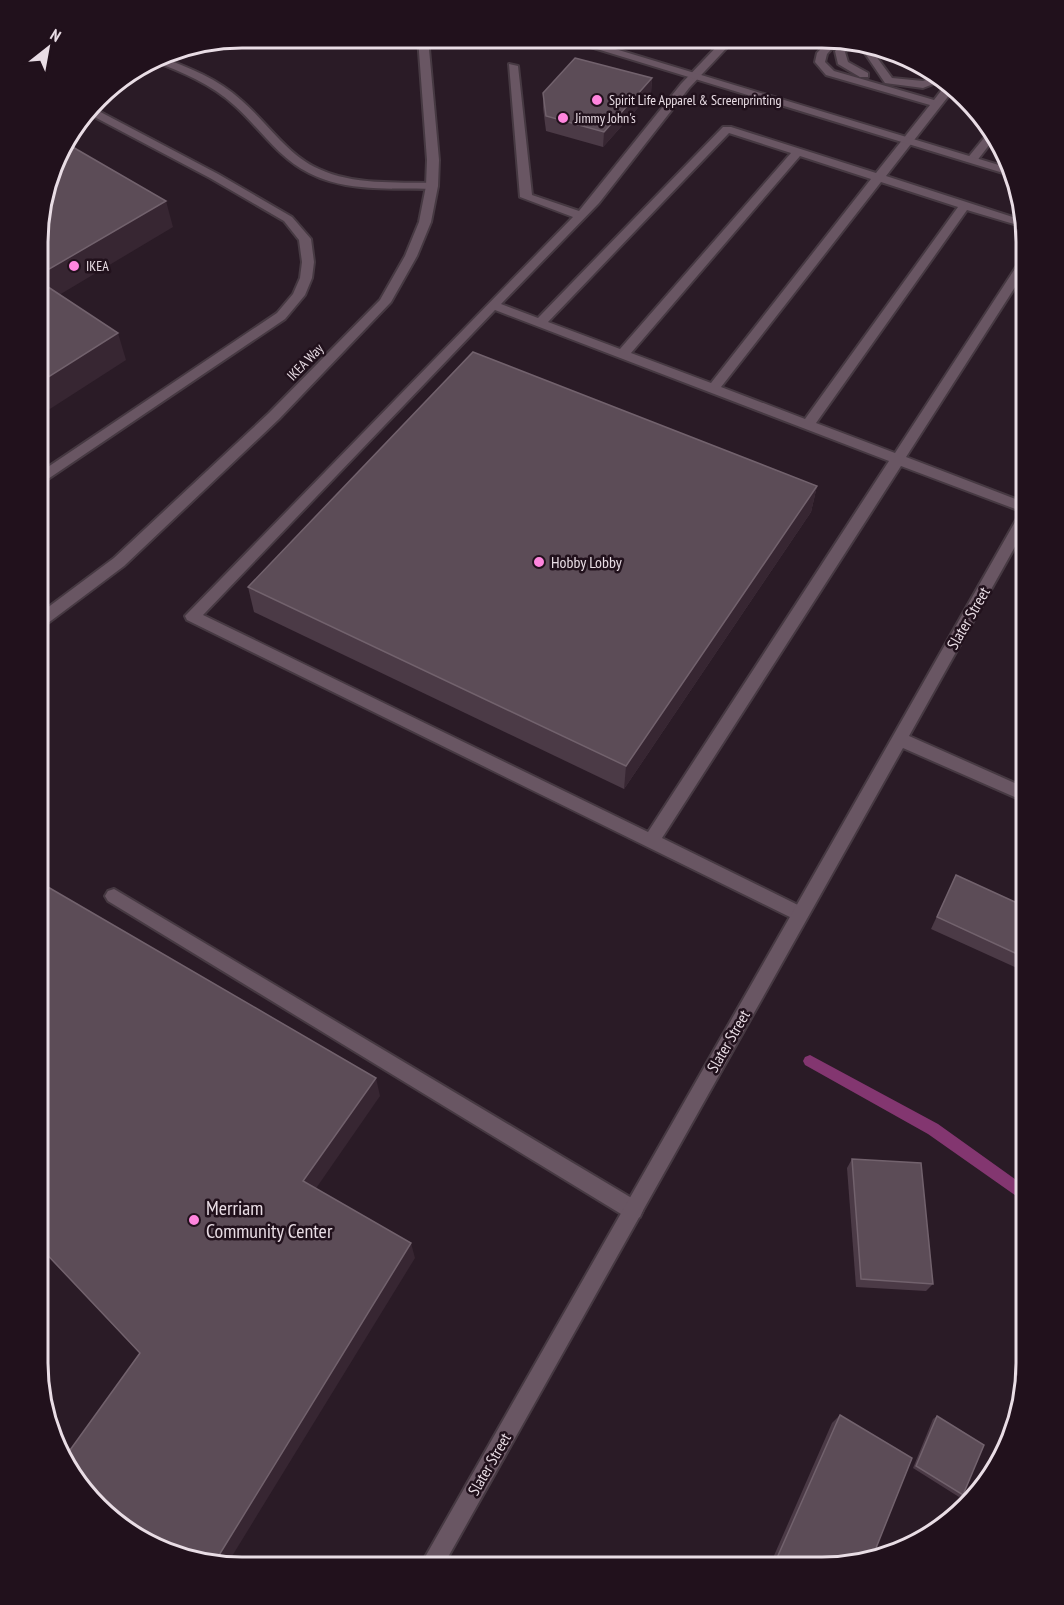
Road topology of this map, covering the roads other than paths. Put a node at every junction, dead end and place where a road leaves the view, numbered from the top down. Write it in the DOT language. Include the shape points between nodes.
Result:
graph roads {
  1 [pos="424,48"];
  2 [pos="601,48"];
  3 [pos="721,48"];
  4 [pos="827,48"];
  5 [pos="842,50"];
  6 [pos="869,54"];
  7 [pos="167,63"];
  8 [pos="513,66"];
  9 [pos="695,75"];
  10 [pos="889,81"];
  11 [pos="933,83"];
  12 [pos="946,93"];
  13 [pos="937,104"];
  14 [pos="96,114"];
  15 [pos="907,140"];
  16 [pos="987,140"];
  17 [pos="798,152"];
  18 [pos="972,160"];
  19 [pos="1002,169"];
  20 [pos="880,178"];
  21 [pos="432,186"];
  22 [pos="965,205"];
  23 [pos="580,216"];
  24 [pos="1015,221"];
  25 [pos="1016,277"];
  26 [pos="493,305"];
  27 [pos="539,324"];
  28 [pos="622,355"];
  29 [pos="713,389"];
  30 [pos="807,425"];
  31 [pos="899,460"];
  32 [pos="48,474"];
  33 [pos="1016,504"];
  34 [pos="1016,533"];
  35 [pos="48,615"];
  36 [pos="899,739"];
  37 [pos="1016,791"];
  38 [pos="651,841"];
  39 [pos="114,896"];
  40 [pos="800,914"];
  41 [pos="633,1210"];
  42 [pos="436,1557"];
  1 -- 21 [label="street, IKEA Way"];
  2 -- 9 [label="street"];
  3 -- 9 [label="street"];
  4 -- 13 [label="street" via="820,62 830,73"];
  5 -- 10 [label="street" via="843,64 852,70"];
  6 -- 10 [label="street"];
  7 -- 21 [label="street" via="228,94 291,156 314,172 339,179"];
  8 -- 23 [label="street" via="526,197"];
  9 -- 15 [label="street"];
  9 -- 23 [label="street" via="614,180"];
  10 -- 11 [label="street"];
  12 -- 13 [label="street"];
  13 -- 15 [label="street"];
  14 -- 32 [label="street" via="288,219 305,239 306,278 299,295 273,323"];
  15 -- 18 [label="street"];
  15 -- 20 [label="street"];
  16 -- 18 [label="street"];
  17 -- 20 [label="street"];
  17 -- 27 [label="street" via="727,129"];
  17 -- 28 [label="street"];
  18 -- 19 [label="street"];
  20 -- 22 [label="street"];
  20 -- 29 [label="street"];
  21 -- 35 [label="street, IKEA Way" via="425,222 385,302 274,416 119,562"];
  22 -- 24 [label="street"];
  22 -- 30 [label="street"];
  23 -- 26 [label="street"];
  25 -- 31 [label="street"];
  26 -- 27 [label="street"];
  26 -- 38 [label="street" via="192,616"];
  27 -- 28 [label="street"];
  28 -- 29 [label="street"];
  29 -- 30 [label="street"];
  30 -- 31 [label="street"];
  31 -- 33 [label="street"];
  31 -- 38 [label="street"];
  34 -- 36 [label="street, Slater Street"];
  36 -- 37 [label="street"];
  36 -- 40 [label="street, Slater Street"];
  38 -- 40 [label="street"];
  39 -- 41 [label="street"];
  40 -- 41 [label="street, Slater Street"];
  41 -- 42 [label="street, Slater Street"];
}
